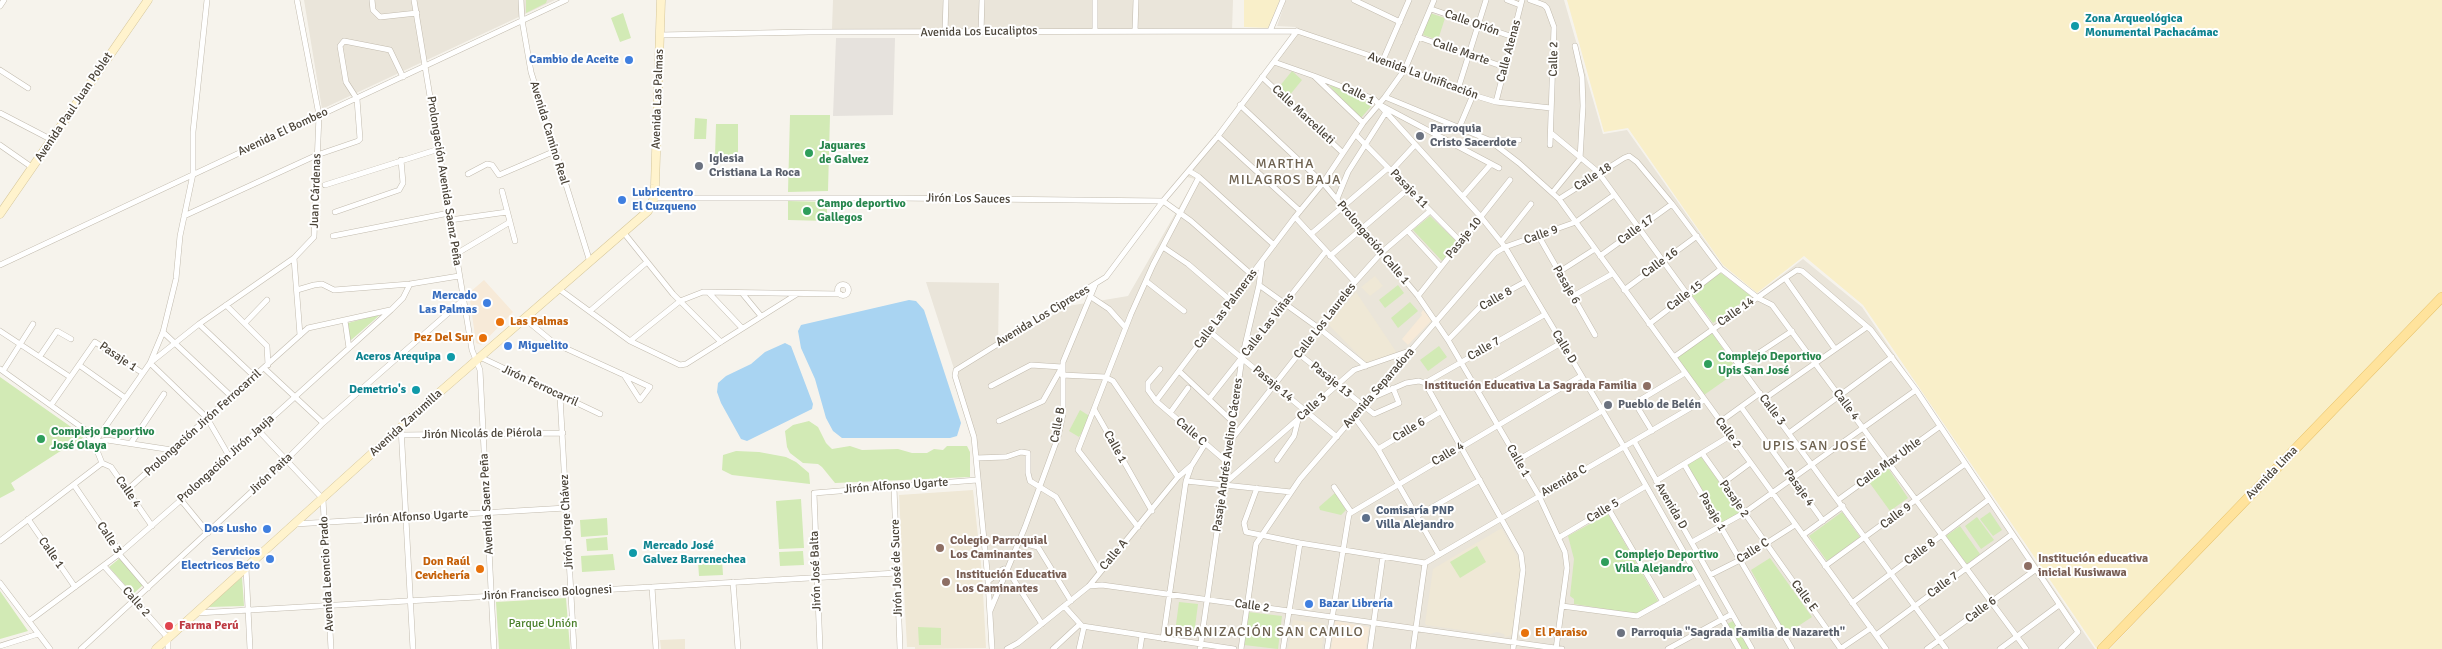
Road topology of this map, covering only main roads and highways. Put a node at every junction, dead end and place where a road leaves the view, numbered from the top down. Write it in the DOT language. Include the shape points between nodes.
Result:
graph roads {
  1 [pos="148,0"];
  2 [pos="661,0"];
  3 [pos="654,198"];
  4 [pos="0,214"];
  5 [pos="2442,297"];
  6 [pos="156,649"];
  7 [pos="2102,649"];
  1 -- 4 [label="main road, Avenida Paul Juan Poblet"];
  2 -- 3 [label="main road, Avenida Las Palmas"];
  3 -- 6 [label="main road, Avenida Zarumilla" via="648,210 624,233 479,358"];
  5 -- 7 [label="main road, Avenida Lima"];
}
